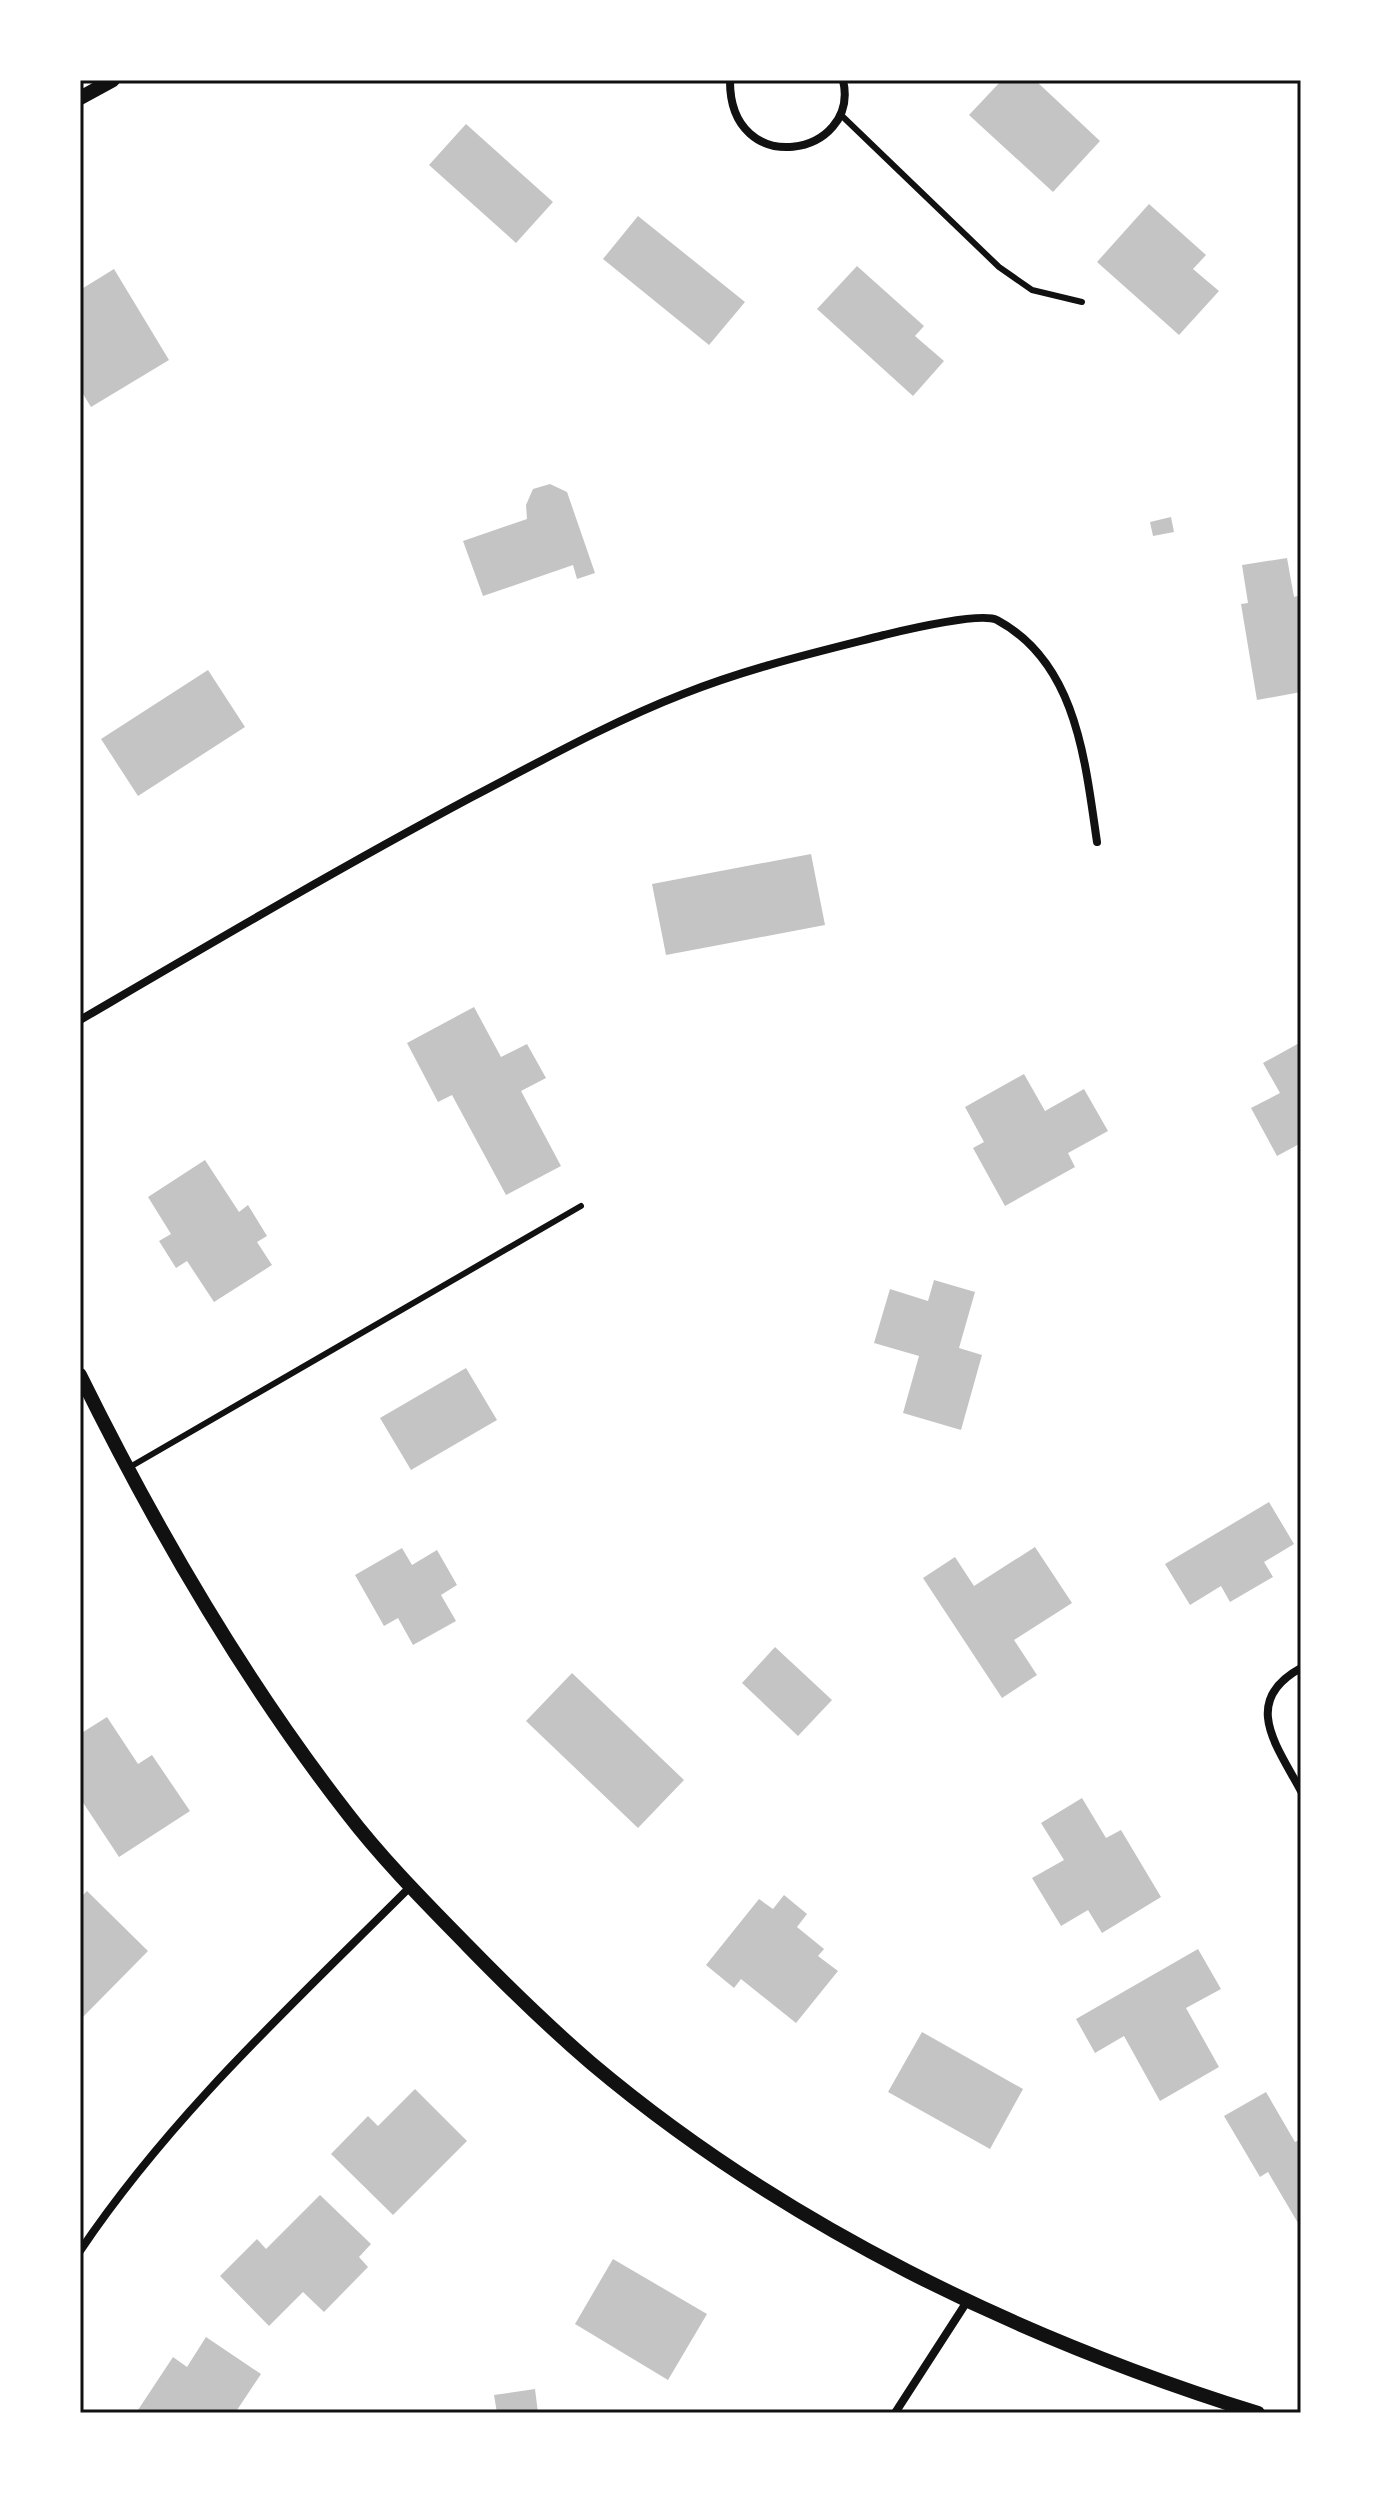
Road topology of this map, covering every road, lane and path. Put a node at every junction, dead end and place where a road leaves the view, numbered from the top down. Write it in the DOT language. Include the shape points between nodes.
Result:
graph roads {
  1 [pos="113,80"];
  2 [pos="730,80"];
  3 [pos="843,80"];
  4 [pos="80,98"];
  5 [pos="840,114"];
  6 [pos="1082,302"];
  7 [pos="1097,842"];
  8 [pos="80,1020"];
  9 [pos="581,1206"];
  10 [pos="80,1375"];
  11 [pos="126,1469"];
  12 [pos="1301,1668"];
  13 [pos="1301,1791"];
  14 [pos="410,1887"];
  15 [pos="80,2251"];
  16 [pos="968,2300"];
  17 [pos="895,2413"];
  18 [pos="1258,2413"];
  1 -- 4 [label="street"];
  2 -- 5 [label="street" via="730,103 739,123 756,140 774,147 815,141 831,130"];
  3 -- 5 [label="street"];
  5 -- 6 [label="lane" via="999,267 1032,290"];
  7 -- 8 [label="street" via="1080,740 1054,673 1029,642 993,618 924,625 796,657 684,694 552,755 329,873"];
  9 -- 11 [label="lane"];
  10 -- 11 [label="street"];
  11 -- 14 [label="street" via="286,1729"];
  12 -- 13 [label="street" via="1280,1679 1269,1700 1267,1720"];
  14 -- 15 [label="street" via="190,2109 137,2170"];
  14 -- 16 [label="street" via="559,2033 670,2124 852,2241"];
  16 -- 17 [label="street"];
  16 -- 18 [label="street" via="1104,2359"];
}
